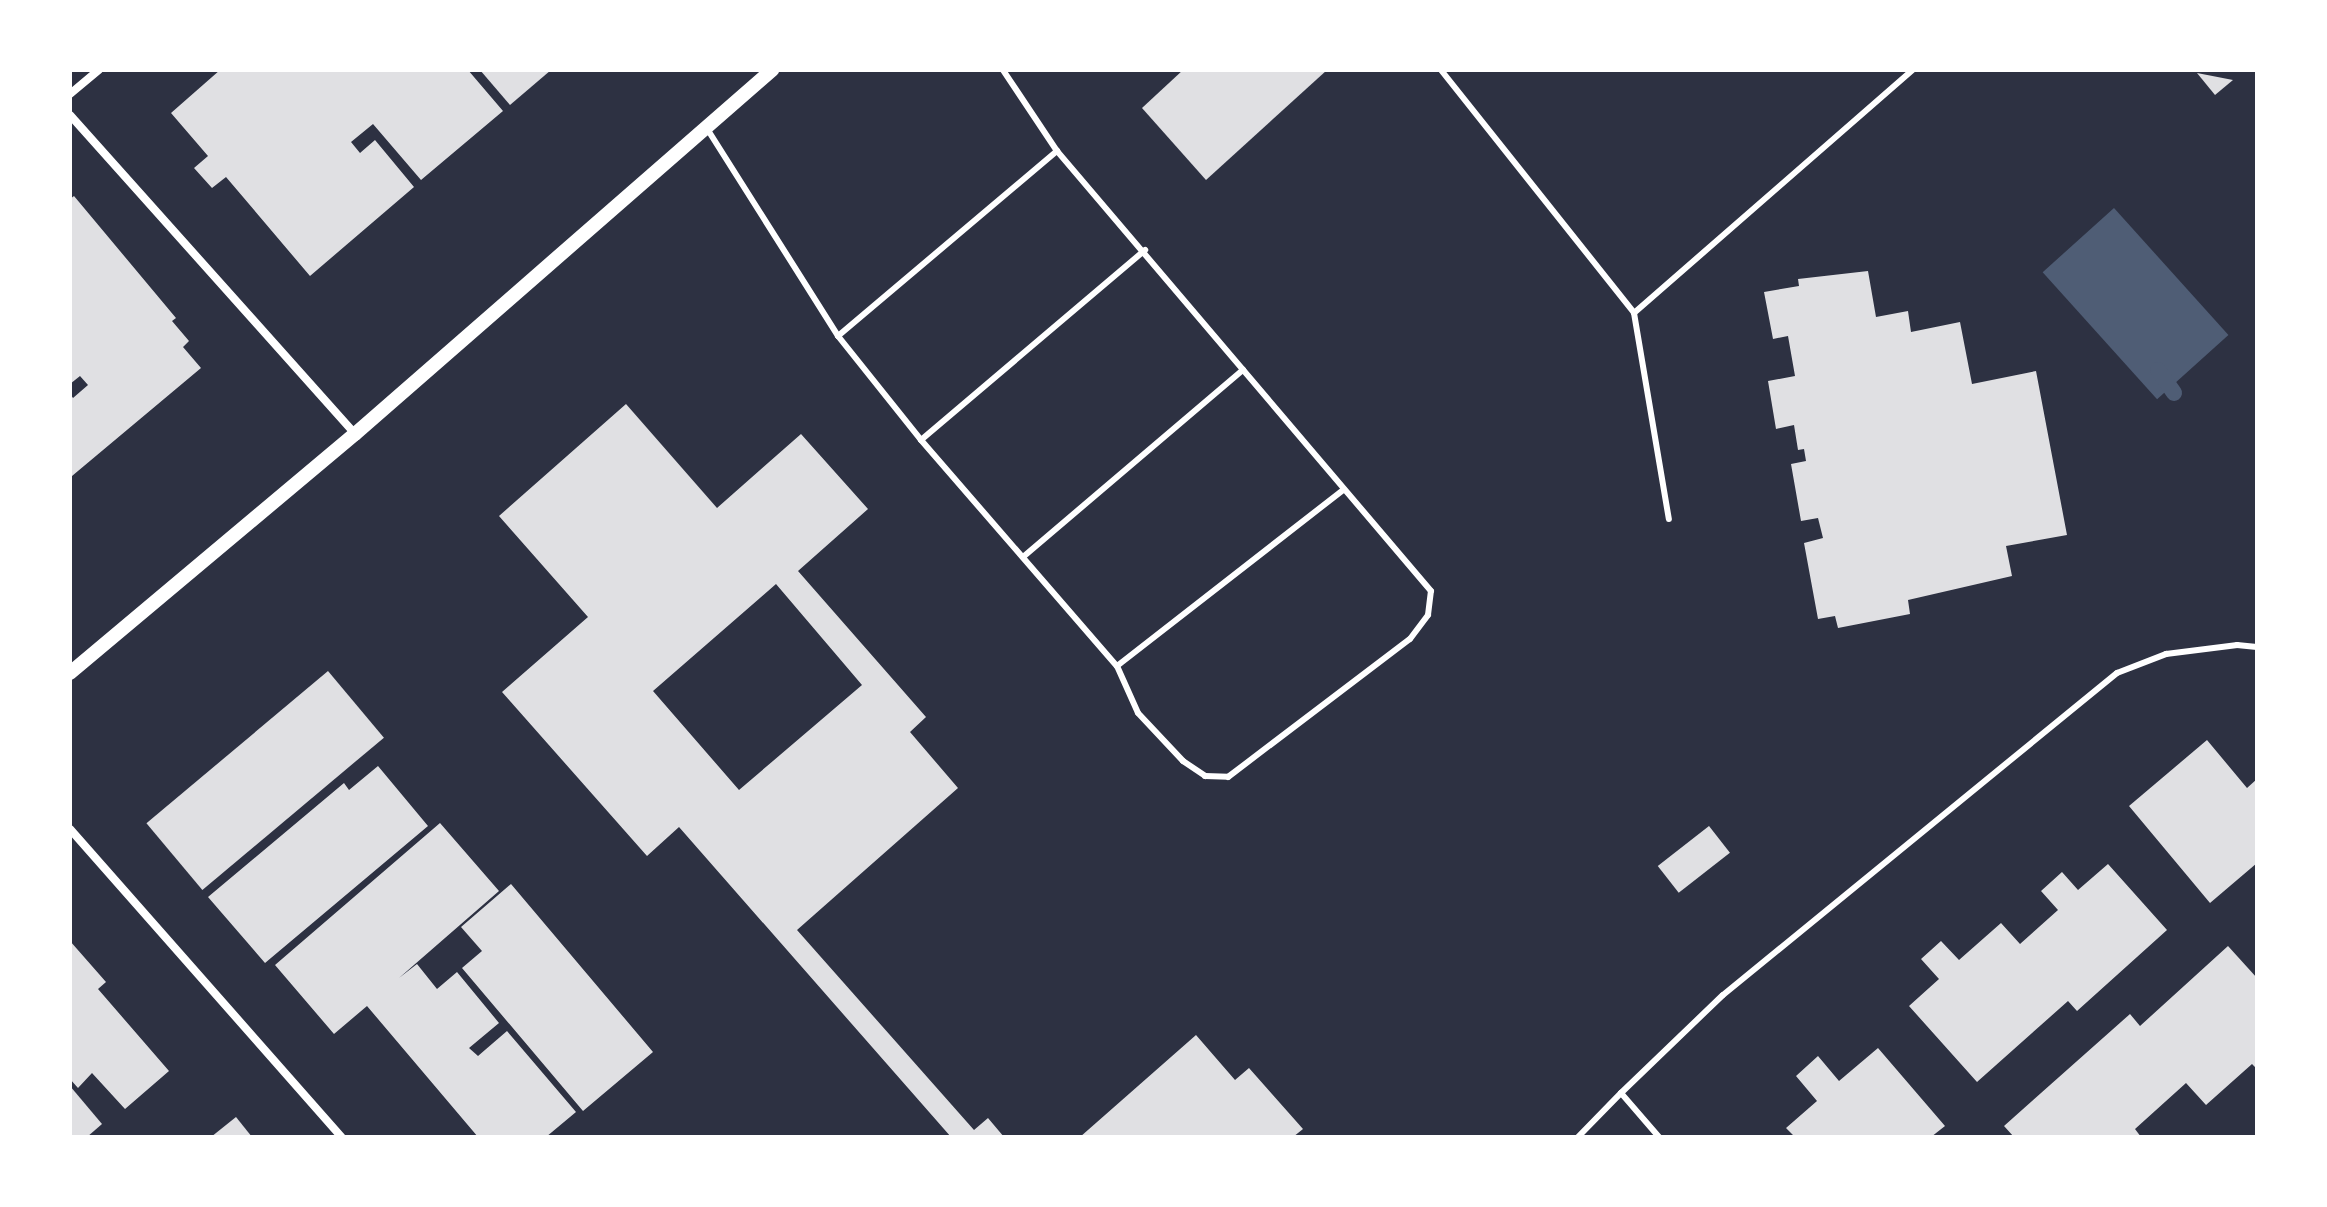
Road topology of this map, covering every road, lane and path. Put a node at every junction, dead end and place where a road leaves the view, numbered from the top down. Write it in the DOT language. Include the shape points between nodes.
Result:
graph roads {
  1 [pos="99,70"];
  2 [pos="772,70"];
  3 [pos="1003,70"];
  4 [pos="1441,70"];
  5 [pos="1913,70"];
  6 [pos="70,94"];
  7 [pos="70,115"];
  8 [pos="706,127"];
  9 [pos="1057,151"];
  10 [pos="1145,250"];
  11 [pos="1634,313"];
  12 [pos="838,336"];
  13 [pos="1243,370"];
  14 [pos="355,434"];
  15 [pos="921,440"];
  16 [pos="1343,490"];
  17 [pos="1669,519"];
  18 [pos="1023,557"];
  19 [pos="2257,647"];
  20 [pos="1117,666"];
  21 [pos="70,673"];
  22 [pos="70,829"];
  23 [pos="1621,1093"];
  24 [pos="342,1137"];
  25 [pos="1578,1137"];
  26 [pos="1659,1137"];
  1 -- 6 [label="street"];
  2 -- 8 [label="street"];
  3 -- 9 [label="lane"];
  4 -- 11 [label="lane"];
  5 -- 11 [label="lane"];
  7 -- 14 [label="street"];
  8 -- 12 [label="lane"];
  8 -- 14 [label="street"];
  9 -- 10 [label="lane"];
  9 -- 12 [label="lane"];
  10 -- 13 [label="lane"];
  10 -- 15 [label="lane"];
  11 -- 17 [label="lane"];
  12 -- 15 [label="lane"];
  13 -- 16 [label="lane"];
  13 -- 18 [label="lane"];
  14 -- 21 [label="street"];
  15 -- 18 [label="lane"];
  16 -- 20 [label="lane"];
  16 -- 20 [label="lane" via="1431,591 1428,615 1410,639 1228,777 1205,776 1183,761 1138,713"];
  18 -- 20 [label="lane"];
  19 -- 23 [label="lane" via="2166,654 2117,673 1723,995"];
  22 -- 24 [label="street"];
  23 -- 25 [label="lane"];
  23 -- 26 [label="lane"];
}
